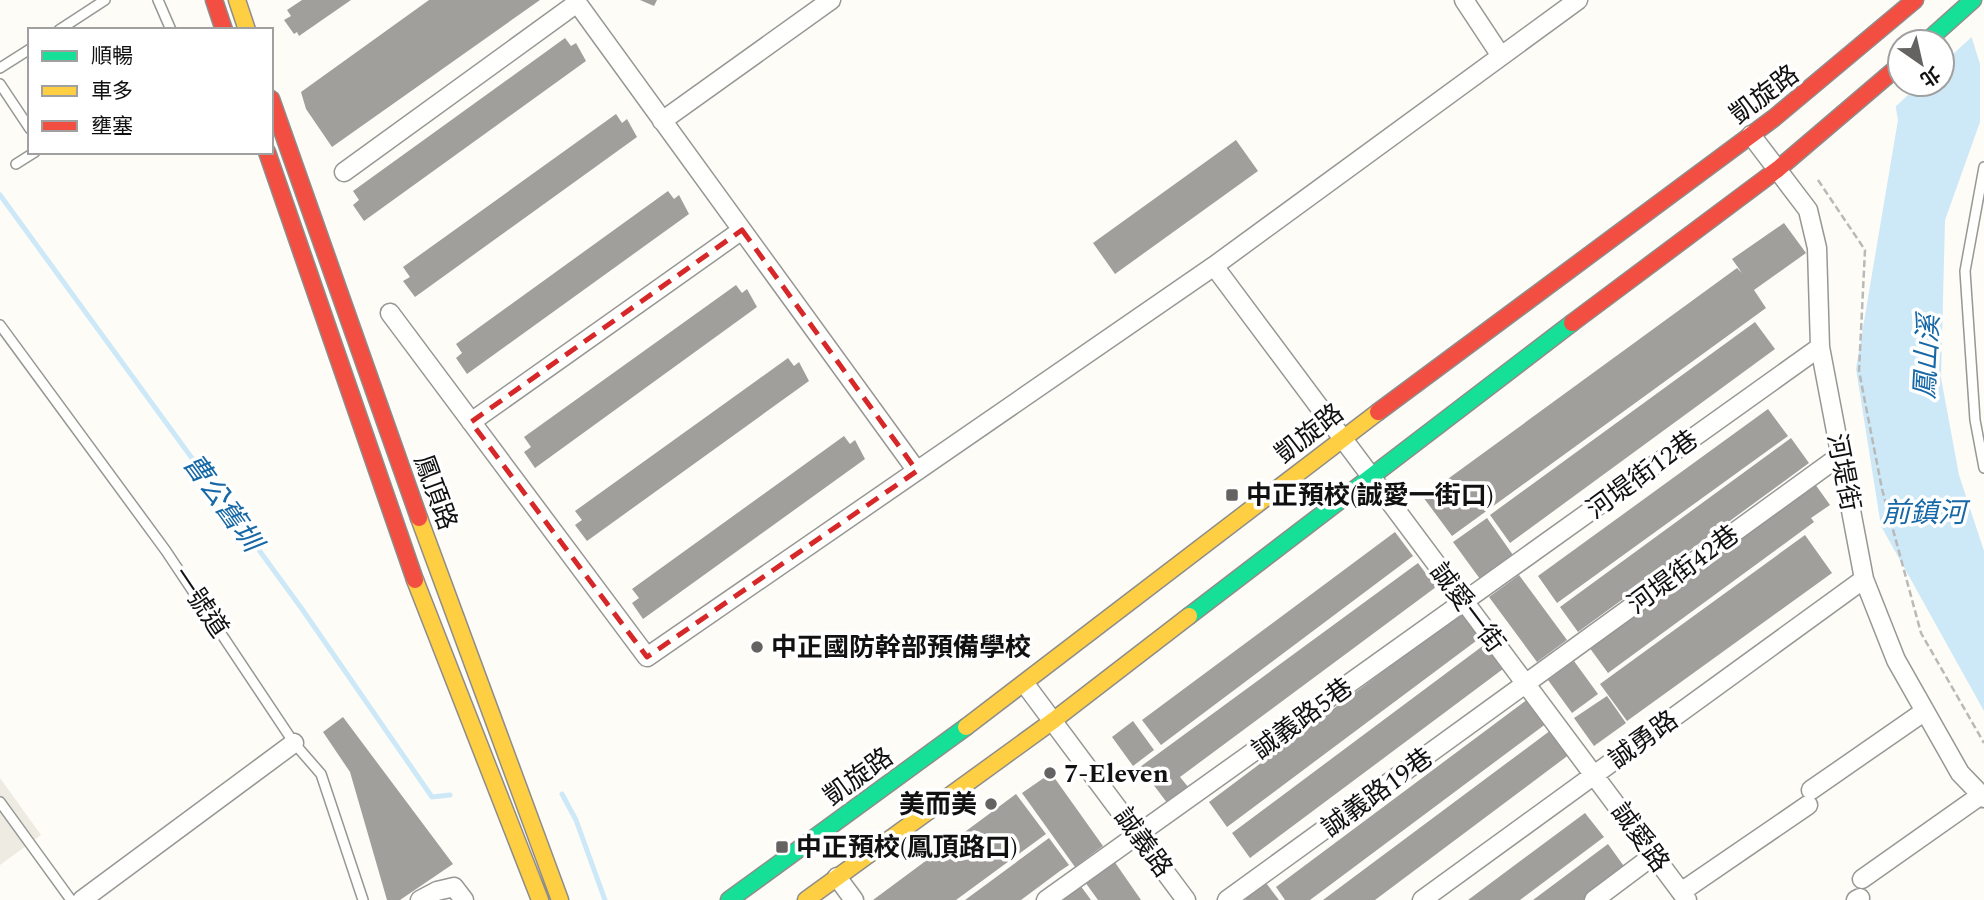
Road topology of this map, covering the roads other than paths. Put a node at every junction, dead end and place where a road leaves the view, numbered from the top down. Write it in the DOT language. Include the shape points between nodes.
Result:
graph roads {
  1 [pos="105,0"];
  2 [pos="158,0"];
  3 [pos="214,0"];
  4 [pos="237,0"];
  5 [pos="831,0"];
  6 [pos="1464,0"];
  7 [pos="1577,0"];
  8 [pos="1915,0"];
  9 [pos="1973,0"];
  10 [pos="576,1"];
  11 [pos="62,28"];
  12 [pos="170,28"];
  13 [pos="223,28"];
  14 [pos="246,28"];
  15 [pos="1942,28"];
  16 [pos="28,50"];
  17 [pos="1501,56"];
  18 [pos="0,68"];
  19 [pos="1886,77"];
  20 [pos="0,83"];
  21 [pos="273,105"];
  22 [pos="663,121"];
  23 [pos="28,126"];
  24 [pos="1751,135"];
  25 [pos="33,154"];
  26 [pos="268,154"];
  27 [pos="16,164"];
  28 [pos="1984,167"];
  29 [pos="1778,169"];
  30 [pos="344,172"];
  31 [pos="742,230"];
  32 [pos="1214,266"];
  33 [pos="390,313"];
  34 [pos="0,325"];
  35 [pos="1821,347"];
  36 [pos="471,422"];
  37 [pos="1341,439"];
  38 [pos="1841,455"];
  39 [pos="1984,468"];
  40 [pos="917,471"];
  41 [pos="1369,476"];
  42 [pos="1864,579"];
  43 [pos="1465,602"];
  44 [pos="1526,683"];
  45 [pos="1025,684"];
  46 [pos="1925,712"];
  47 [pos="1054,720"];
  48 [pos="294,743"];
  49 [pos="1595,774"];
  50 [pos="1982,796"];
  51 [pos="0,802"];
  52 [pos="1139,835"];
  53 [pos="1654,855"];
  54 [pos="837,877"];
  55 [pos="1862,878"];
  56 [pos="1684,896"];
  57 [pos="71,900"];
  58 [pos="82,900"];
  59 [pos="363,900"];
  60 [pos="420,900"];
  61 [pos="464,900"];
  62 [pos="540,900"];
  63 [pos="560,900"];
  64 [pos="730,900"];
  65 [pos="806,900"];
  66 [pos="853,900"];
  67 [pos="1046,900"];
  68 [pos="1186,900"];
  69 [pos="1227,900"];
  70 [pos="1422,900"];
  71 [pos="1594,900"];
  1 -- 11 [label="lane"];
  2 -- 12 [label="lane"];
  3 -- 13 [label="street"];
  4 -- 14 [label="street"];
  5 -- 22 [label="street"];
  6 -- 17 [label="street"];
  7 -- 17 [label="street"];
  8 -- 24 [label="street, 凱旋路"];
  9 -- 15 [label="street"];
  10 -- 22 [label="street"];
  10 -- 30 [label="street"];
  16 -- 18 [label="lane"];
  17 -- 32 [label="street"];
  19 -- 29 [label="street"];
  20 -- 23 [label="lane"];
  21 -- 63 [label="street, 鳳頂路"];
  22 -- 31 [label="street"];
  24 -- 29 [label="street, 河堤街"];
  24 -- 37 [label="street, 凱旋路"];
  25 -- 27 [label="lane"];
  26 -- 62 [label="street, 鳳頂路" via="416,581"];
  28 -- 39 [label="lane" via="1965,271 1975,420"];
  29 -- 35 [label="street, 河堤街" via="1808,210 1814,235"];
  29 -- 41 [label="street"];
  31 -- 36 [label="street"];
  31 -- 40 [label="street"];
  32 -- 37 [label="street, 誠愛一街"];
  32 -- 40 [label="street"];
  33 -- 36 [label="street"];
  34 -- 48 [label="lane, 一號道" via="166,551"];
  35 -- 38 [label="street, 河堤街"];
  35 -- 43 [label="street, 河堤街12巷"];
  36 -- 40 [label="street" via="647,657"];
  37 -- 41 [label="street, 誠愛一街"];
  37 -- 45 [label="street, 凱旋路"];
  38 -- 42 [label="street, 河堤街"];
  38 -- 44 [label="street, 河堤街42巷"];
  41 -- 43 [label="street, 誠愛一街"];
  41 -- 47 [label="street"];
  42 -- 46 [label="street, 河堤街" via="1896,660"];
  42 -- 49 [label="street, 誠勇路"];
  43 -- 44 [label="street, 誠愛一街"];
  43 -- 52 [label="street, 誠義路5巷"];
  44 -- 49 [label="street, 誠愛一街"];
  44 -- 69 [label="street, 誠義路19巷"];
  45 -- 47 [label="street, 誠義路"];
  45 -- 64 [label="street, 凱旋路"];
  46 -- 50 [label="street, 河堤街" via="1960,773"];
  46 -- 56 [label="street"];
  47 -- 52 [label="street, 誠義路"];
  47 -- 54 [label="street"];
  48 -- 58 [label="street"];
  48 -- 59 [label="lane, 一號道" via="321,774"];
  49 -- 53 [label="street, 誠愛路"];
  49 -- 70 [label="street, 誠勇路"];
  50 -- 55 [label="street"];
  51 -- 57 [label="lane"];
  52 -- 67 [label="street, 誠義路5巷"];
  52 -- 68 [label="street, 誠義路"];
  53 -- 56 [label="street, 誠愛路"];
  53 -- 71 [label="street"];
  54 -- 65 [label="street"];
  54 -- 66 [label="street"];
  60 -- 61 [label="street" via="454,887"];
}
